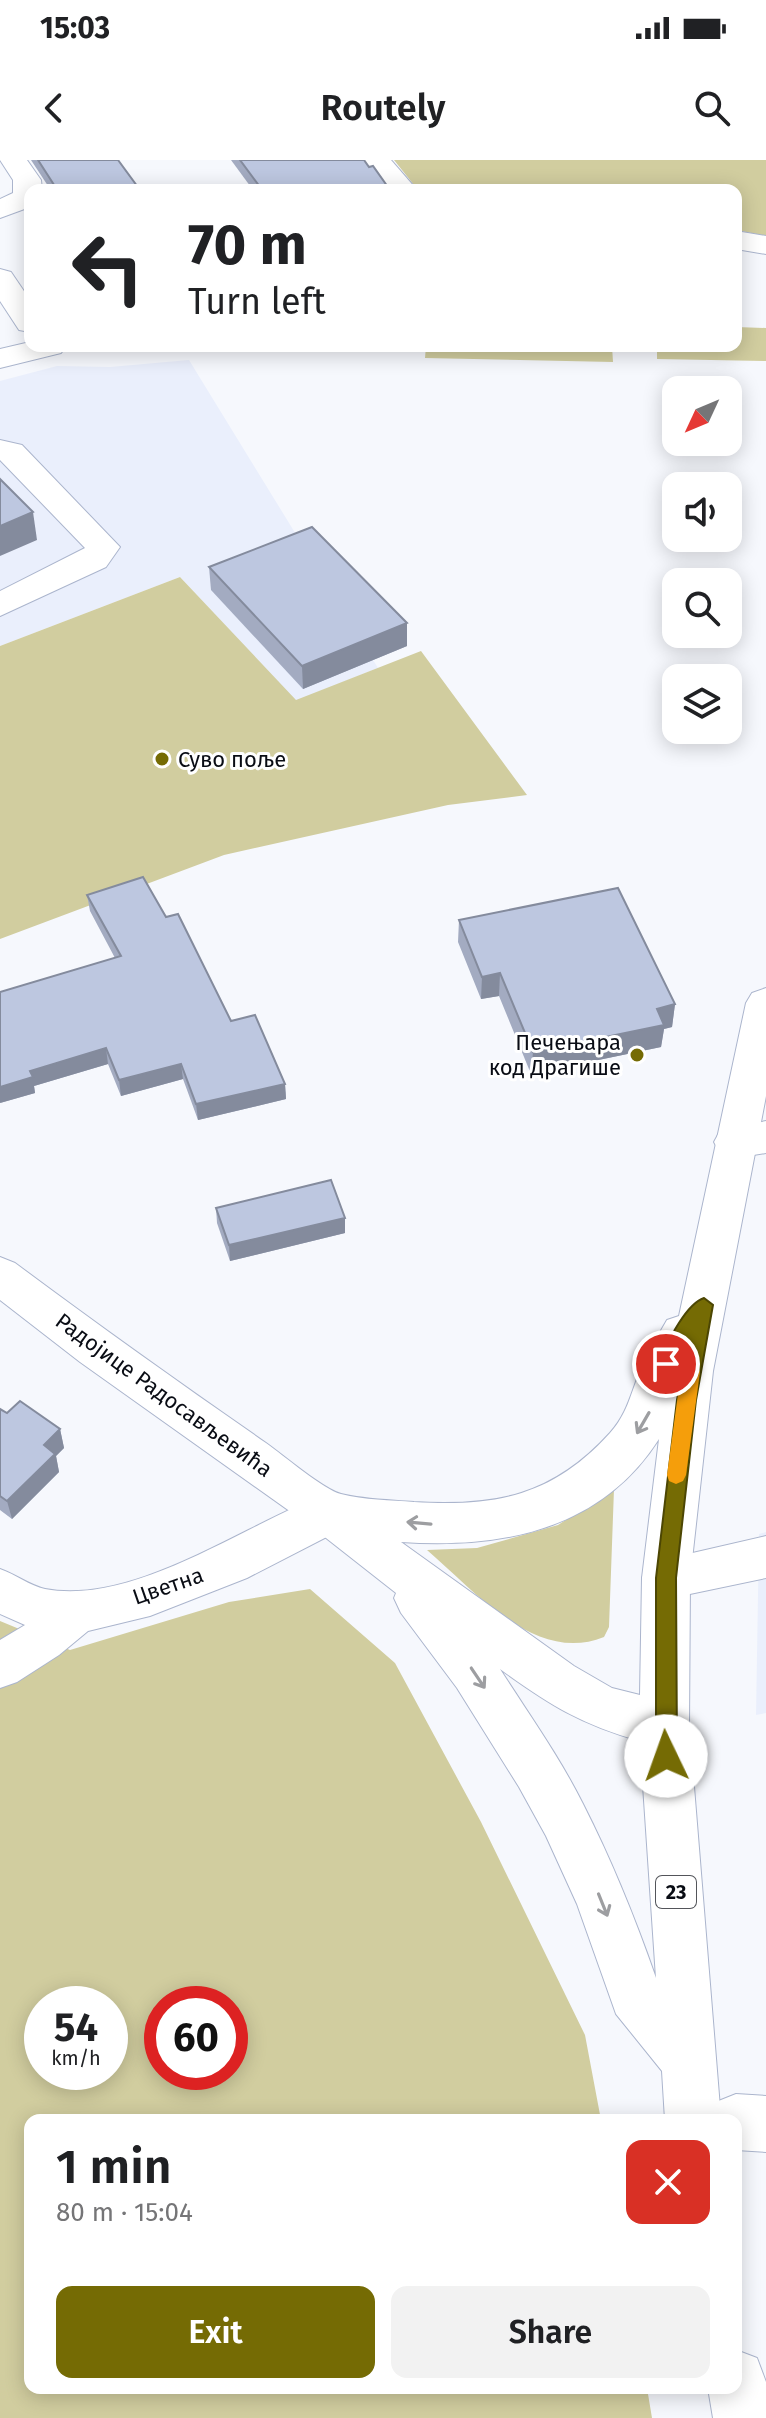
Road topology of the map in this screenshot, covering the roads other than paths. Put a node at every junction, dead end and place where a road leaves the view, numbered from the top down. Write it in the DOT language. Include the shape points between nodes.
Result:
graph roads {
  1 [pos="13,160"];
  2 [pos="376,160"];
  3 [pos="27,184"];
  4 [pos="397,184"];
  5 [pos="24,199"];
  6 [pos="0,209"];
  7 [pos="742,241"];
  8 [pos="766,245"];
  9 [pos="0,278"];
  10 [pos="24,314"];
  11 [pos="25,352"];
  12 [pos="0,359"];
  13 [pos="0,450"];
  14 [pos="0,605"];
  15 [pos="766,1003"];
  16 [pos="750,1139"];
  17 [pos="0,1275"];
  18 [pos="704,1305"];
  19 [pos="329,1513"];
  20 [pos="766,1557"];
  21 [pos="400,1569"];
  22 [pos="666,1578"];
  23 [pos="0,1590"];
  24 [pos="75,1612"];
  25 [pos="0,1666"];
  26 [pos="664,1725"];
  27 [pos="687,2059"];
  28 [pos="694,2114"];
  29 [pos="742,2122"];
  30 [pos="766,2124"];
  31 [pos="739,2394"];
  32 [pos="743,2418"];
  1 -- 3 [label="main road"];
  2 -- 4 [label="main road"];
  5 -- 6 [label="main road"];
  7 -- 8 [label="main road"];
  9 -- 10 [label="main road"];
  11 -- 12 [label="main road"];
  13 -- 14 [label="main road" via="10,452 103,547 94,559"];
  15 -- 16 [label="main road, 23"];
  16 -- 18 [label="main road, 23"];
  17 -- 19 [label="main road, Радојице Радосављевића"];
  18 -- 19 [label="main road, one-way" via="674,1348 635,1436 595,1477 551,1507 466,1525"];
  18 -- 22 [label="main road, 23" via="686,1400"];
  19 -- 21 [label="main road, Радојице Радосављевића"];
  19 -- 24 [label="main road, Цветна" via="260,1550 173,1586"];
  20 -- 22 [label="main road"];
  21 -- 26 [label="main road" via="579,1697"];
  21 -- 27 [label="main road, one-way" via="537,1770 602,1900 635,1995"];
  22 -- 26 [label="main road, 23"];
  23 -- 24 [label="main road, Цветна" via="46,1610"];
  24 -- 25 [label="main road"];
  26 -- 27 [label="main road, 23"];
  27 -- 28 [label="main road, 23"];
  29 -- 30 [label="main road"];
  31 -- 32 [label="main road"];
}
